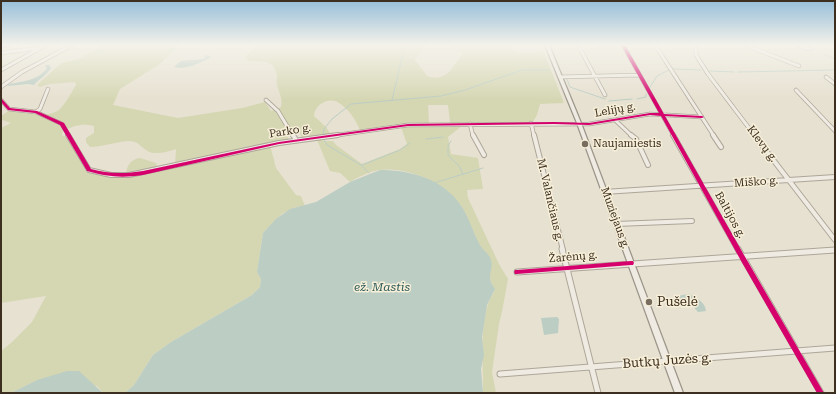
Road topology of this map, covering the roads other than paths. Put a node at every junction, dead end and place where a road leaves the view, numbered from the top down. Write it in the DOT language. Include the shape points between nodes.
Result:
graph roads {
  1 [pos="13,63"];
  2 [pos="38,63"];
  3 [pos="554,63"];
  4 [pos="587,63"];
  5 [pos="633,63"];
  6 [pos="667,63"];
  7 [pos="701,63"];
  8 [pos="792,63"];
  9 [pos="799,66"];
  10 [pos="1,70"];
  11 [pos="640,75"];
  12 [pos="594,76"];
  13 [pos="560,77"];
  14 [pos="826,77"];
  15 [pos="835,84"];
  16 [pos="1,87"];
  17 [pos="48,89"];
  18 [pos="796,90"];
  19 [pos="605,95"];
  20 [pos="1,100"];
  21 [pos="266,100"];
  22 [pos="36,112"];
  23 [pos="663,115"];
  24 [pos="702,117"];
  25 [pos="615,120"];
  26 [pos="531,123"];
  27 [pos="579,123"];
  28 [pos="470,124"];
  29 [pos="835,131"];
  30 [pos="296,140"];
  31 [pos="721,147"];
  32 [pos="484,155"];
  33 [pos="648,165"];
  34 [pos="835,177"];
  35 [pos="789,180"];
  36 [pos="702,186"];
  37 [pos="604,192"];
  38 [pos="692,221"];
  39 [pos="616,224"];
  40 [pos="835,240"];
  41 [pos="835,250"];
  42 [pos="742,257"];
  43 [pos="631,263"];
  44 [pos="566,268"];
  45 [pos="517,272"];
  46 [pos="835,348"];
  47 [pos="797,351"];
  48 [pos="667,360"];
  49 [pos="591,367"];
  50 [pos="500,374"];
  51 [pos="598,393"];
  52 [pos="679,393"];
  53 [pos="821,393"];
  1 -- 10 [label="street"];
  2 -- 16 [label="street"];
  3 -- 13 [label="main road, Muziejaus g."];
  4 -- 12 [label="street"];
  5 -- 11 [label="street, Baltijos g."];
  6 -- 24 [label="street"];
  7 -- 35 [label="street, Klevų g."];
  8 -- 9 [label="street"];
  11 -- 12 [label="street"];
  11 -- 23 [label="street, Baltijos g."];
  12 -- 13 [label="street"];
  12 -- 19 [label="street"];
  13 -- 27 [label="main road, Muziejaus g."];
  14 -- 15 [label="street"];
  17 -- 22 [label="street" via="40,109"];
  18 -- 29 [label="street"];
  20 -- 22 [label="street, Parko g." via="9,109"];
  21 -- 30 [label="street" via="278,111"];
  22 -- 30 [label="street, Parko g." via="62,124 89,170 105,174 129,175"];
  23 -- 24 [label="street, Lelijų g."];
  23 -- 25 [label="street, Lelijų g." via="642,115"];
  23 -- 36 [label="street, Baltijos g."];
  24 -- 31 [label="street"];
  25 -- 27 [label="street, Lelijų g."];
  25 -- 33 [label="street" via="636,139"];
  26 -- 27 [label="street, Parko g."];
  26 -- 28 [label="street, Parko g."];
  26 -- 44 [label="street, M. Valančiaus g."];
  27 -- 37 [label="main road, Muziejaus g."];
  28 -- 30 [label="street, Parko g." via="408,125"];
  28 -- 32 [label="street" via="473,136"];
  34 -- 35 [label="street, Miško g."];
  35 -- 36 [label="street, Miško g."];
  35 -- 40 [label="street, Klevų g."];
  36 -- 37 [label="street, Miško g."];
  36 -- 42 [label="street, Baltijos g."];
  37 -- 39 [label="main road, Muziejaus g."];
  38 -- 39 [label="street"];
  39 -- 43 [label="main road, Muziejaus g."];
  41 -- 42 [label="street, Žarėnų g."];
  42 -- 43 [label="street, Žarėnų g."];
  42 -- 47 [label="street, Baltijos g."];
  43 -- 44 [label="street, Žarėnų g."];
  43 -- 48 [label="main road, Muziejaus g."];
  44 -- 45 [label="street, Žarėnų g."];
  44 -- 49 [label="street, M. Valančiaus g."];
  46 -- 47 [label="street, Butkų Juzės g."];
  47 -- 48 [label="street, Butkų Juzės g."];
  47 -- 53 [label="street, Baltijos g."];
  48 -- 49 [label="street, Butkų Juzės g."];
  48 -- 52 [label="main road, Muziejaus g."];
  49 -- 50 [label="street, Butkų Juzės g."];
  49 -- 51 [label="street, M. Valančiaus g."];
}
